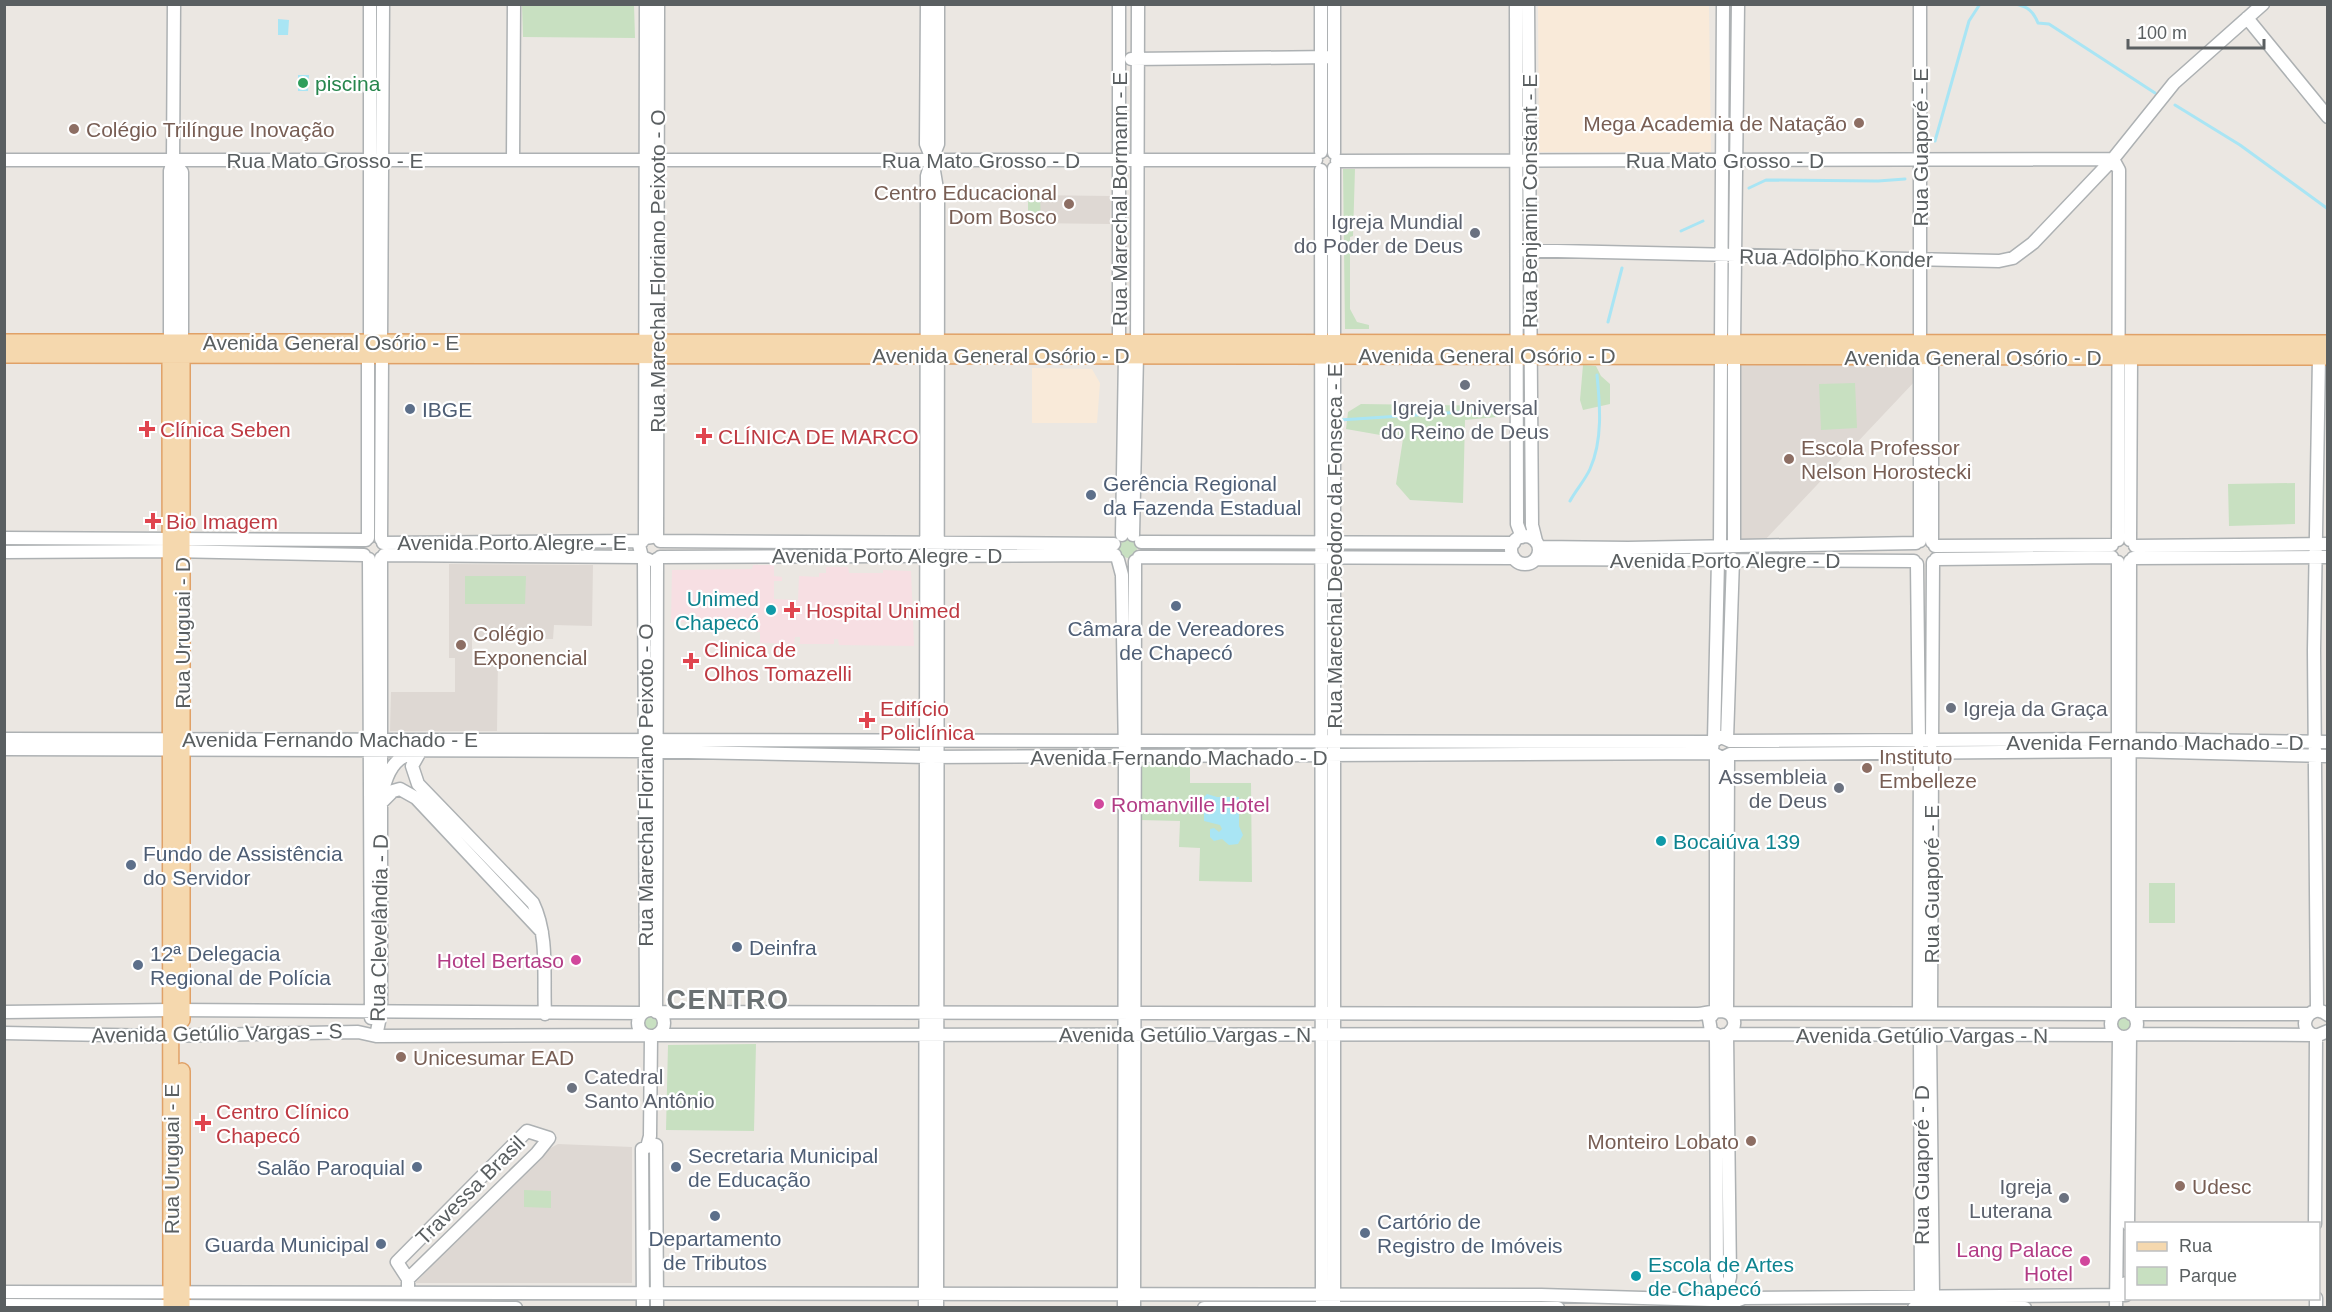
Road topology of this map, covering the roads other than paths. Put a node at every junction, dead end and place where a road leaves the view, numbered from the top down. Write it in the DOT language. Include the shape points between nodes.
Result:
graph roads {
  1 [pos="174,4"];
  2 [pos="370,4"];
  3 [pos="383,4"];
  4 [pos="514,4"];
  5 [pos="646,4"];
  6 [pos="658,4"];
  7 [pos="927,4"];
  8 [pos="938,4"];
  9 [pos="1119,4"];
  10 [pos="1138,4"];
  11 [pos="1321,4"];
  12 [pos="1334,4"];
  13 [pos="1516,4"];
  14 [pos="1528,4"];
  15 [pos="1723,4"];
  16 [pos="1738,4"];
  17 [pos="1920,4"];
  18 [pos="2264,4"];
  19 [pos="2247,18"];
  20 [pos="376,54"];
  21 [pos="1321,57"];
  22 [pos="1334,57"];
  23 [pos="1119,59"];
  24 [pos="1138,59"];
  25 [pos="932,67"];
  26 [pos="2328,117"];
  27 [pos="513,159"];
  28 [pos="652,159"];
  29 [pos="932,159"];
  30 [pos="2113,159"];
  31 [pos="4,160"];
  32 [pos="376,160"];
  33 [pos="1119,160"];
  34 [pos="1137,160"];
  35 [pos="1335,160"];
  36 [pos="1517,160"];
  37 [pos="1530,160"];
  38 [pos="1722,160"];
  39 [pos="1738,160"];
  40 [pos="1920,160"];
  41 [pos="173,161"];
  42 [pos="1319,161"];
  43 [pos="1321,248"];
  44 [pos="1334,248"];
  45 [pos="1523,251"];
  46 [pos="1119,254"];
  47 [pos="1137,255"];
  48 [pos="1722,256"];
  49 [pos="1736,256"];
  50 [pos="1920,260"];
  51 [pos="4,342"];
  52 [pos="2328,343"];
  53 [pos="176,348"];
  54 [pos="375,349"];
  55 [pos="652,349"];
  56 [pos="933,349"];
  57 [pos="1129,349"];
  58 [pos="1328,349"];
  59 [pos="1524,349"];
  60 [pos="1727,349"];
  61 [pos="1926,350"];
  62 [pos="2122,353"];
  63 [pos="4,355"];
  64 [pos="2323,357"];
  65 [pos="1720,426"];
  66 [pos="1734,426"];
  67 [pos="4,538"];
  68 [pos="70,538"];
  69 [pos="651,540"];
  70 [pos="775,540"];
  71 [pos="1518,540"];
  72 [pos="933,542"];
  73 [pos="1328,542"];
  74 [pos="1926,543"];
  75 [pos="176,544"];
  76 [pos="1124,545"];
  77 [pos="1734,545"];
  78 [pos="1720,546"];
  79 [pos="374,548"];
  80 [pos="1537,549"];
  81 [pos="2124,551"];
  82 [pos="2322,551"];
  83 [pos="4,552"];
  84 [pos="70,552"];
  85 [pos="775,555"];
  86 [pos="933,555"];
  87 [pos="1328,556"];
  88 [pos="651,558"];
  89 [pos="1514,558"];
  90 [pos="1137,559"];
  91 [pos="1718,560"];
  92 [pos="1733,560"];
  93 [pos="1935,560"];
  94 [pos="1915,562"];
  95 [pos="1130,715"];
  96 [pos="4,739"];
  97 [pos="1327,740"];
  98 [pos="1130,742"];
  99 [pos="2321,742"];
  100 [pos="933,743"];
  101 [pos="75,744"];
  102 [pos="177,744"];
  103 [pos="375,744"];
  104 [pos="2125,745"];
  105 [pos="651,746"];
  106 [pos="1721,748"];
  107 [pos="1926,748"];
  108 [pos="4,749"];
  109 [pos="421,750"];
  110 [pos="1130,756"];
  111 [pos="2314,756"];
  112 [pos="2328,756"];
  113 [pos="933,757"];
  114 [pos="1328,757"];
  115 [pos="420,794"];
  116 [pos="382,802"];
  117 [pos="177,1010"];
  118 [pos="4,1012"];
  119 [pos="375,1012"];
  120 [pos="650,1012"];
  121 [pos="932,1012"];
  122 [pos="1328,1012"];
  123 [pos="1721,1012"];
  124 [pos="1130,1013"];
  125 [pos="1925,1013"];
  126 [pos="2124,1013"];
  127 [pos="2321,1013"];
  128 [pos="545,1014"];
  129 [pos="4,1033"];
  130 [pos="1328,1033"];
  131 [pos="932,1034"];
  132 [pos="2322,1034"];
  133 [pos="177,1035"];
  134 [pos="1721,1035"];
  135 [pos="1925,1035"];
  136 [pos="2124,1035"];
  137 [pos="376,1036"];
  138 [pos="651,1036"];
  139 [pos="1129,1036"];
  140 [pos="647,1147"];
  141 [pos="2128,1222"];
  142 [pos="2315,1222"];
  143 [pos="408,1279"];
  144 [pos="4,1292"];
  145 [pos="79,1292"];
  146 [pos="375,1293"];
  147 [pos="408,1293"];
  148 [pos="644,1294"];
  149 [pos="657,1294"];
  150 [pos="932,1294"];
  151 [pos="1129,1294"];
  152 [pos="2121,1299"];
  153 [pos="176,1302"];
  154 [pos="1328,1303"];
  155 [pos="1927,1303"];
  156 [pos="4,1305"];
  157 [pos="79,1306"];
  158 [pos="374,1306"];
  159 [pos="1516,1307"];
  160 [pos="1531,1307"];
  161 [pos="1724,1307"];
  162 [pos="516,1308"];
  163 [pos="643,1308"];
  164 [pos="657,1308"];
  165 [pos="925,1308"];
  166 [pos="937,1308"];
  167 [pos="1124,1308"];
  168 [pos="1134,1308"];
  169 [pos="1204,1308"];
  170 [pos="1558,1308"];
  171 [pos="1914,1308"];
  172 [pos="2025,1308"];
  173 [pos="2127,1308"];
  1 -- 41 [label="street, Rua Uruguai - D"];
  2 -- 20 [label="street, Rua Clevelândia - D"];
  3 -- 20 [label="street, Rua Clevelândia - D"];
  4 -- 27 [label="street"];
  5 -- 28 [label="street, Rua Marechal Floriano Peixoto - O"];
  6 -- 28 [label="street, Rua Marechal Floriano Peixoto - O"];
  7 -- 25 [label="street"];
  8 -- 25 [label="street"];
  9 -- 23 [label="street, Rua Marechal Bormann - E"];
  10 -- 24 [label="street, Rua Marechal Bormann - E"];
  11 -- 21 [label="street, Rua Marechal Deodoro da Fonseca - E"];
  12 -- 22 [label="street, Rua Marechal Deodoro da Fonseca - E"];
  13 -- 36 [label="street, Rua Benjamin Constant - E"];
  14 -- 37 [label="street, Rua Benjamin Constant - E"];
  15 -- 38 [label="street"];
  16 -- 39 [label="street"];
  17 -- 40 [label="street, Rua Guaporé - E"];
  18 -- 19 [label="street, Rua Adolpho Konder"];
  19 -- 26 [label="street"];
  19 -- 30 [label="street, Rua Adolpho Konder" via="2174,82"];
  20 -- 32 [label="street, Rua Clevelândia - D"];
  21 -- 22 [label="street"];
  21 -- 24 [label="street"];
  21 -- 42 [label="street, Rua Marechal Deodoro da Fonseca - E"];
  22 -- 35 [label="street, Rua Marechal Deodoro da Fonseca - E"];
  23 -- 24 [label="street"];
  23 -- 33 [label="street, Rua Marechal Bormann - E"];
  24 -- 34 [label="street, Rua Marechal Bormann - E"];
  25 -- 29 [label="street" via="926,144"];
  27 -- 28 [label="street, Rua Mato Grosso - E"];
  27 -- 32 [label="street, Rua Mato Grosso - E"];
  28 -- 29 [label="street, Rua Mato Grosso - D"];
  28 -- 55 [label="street, Rua Marechal Floriano Peixoto - O"];
  29 -- 33 [label="street, Rua Mato Grosso - D"];
  29 -- 56 [label="street" via="927,176"];
  30 -- 40 [label="street, Rua Mato Grosso - D"];
  30 -- 50 [label="street, Rua Adolpho Konder" via="2033,243 2013,258"];
  30 -- 62 [label="street" via="2119,170"];
  31 -- 41 [label="street, Rua Mato Grosso - E"];
  32 -- 41 [label="street, Rua Mato Grosso - E"];
  32 -- 54 [label="street, Rua Clevelândia - D"];
  33 -- 34 [label="street, Rua Mato Grosso - D"];
  33 -- 46 [label="street, Rua Marechal Bormann - E"];
  34 -- 42 [label="street, Rua Mato Grosso - D"];
  34 -- 47 [label="street, Rua Marechal Bormann - E"];
  35 -- 36 [label="street, Rua Mato Grosso - D"];
  35 -- 42 [label="street" via="1328,150"];
  35 -- 42 [label="street" via="1328,171"];
  35 -- 44 [label="street, Rua Marechal Deodoro da Fonseca - E"];
  36 -- 37 [label="street, Rua Mato Grosso - D"];
  36 -- 45 [label="street, Rua Benjamin Constant - E"];
  37 -- 38 [label="street, Rua Mato Grosso - D"];
  37 -- 45 [label="street, Rua Benjamin Constant - E"];
  38 -- 39 [label="street, Rua Mato Grosso - D"];
  38 -- 48 [label="street"];
  39 -- 40 [label="street, Rua Mato Grosso - D"];
  39 -- 49 [label="street"];
  40 -- 50 [label="street, Rua Guaporé - E"];
  41 -- 53 [label="street, Rua Uruguai - D" via="170,171 176,251"];
  42 -- 43 [label="street, Rua Marechal Deodoro da Fonseca - E"];
  43 -- 44 [label="street"];
  43 -- 58 [label="street, Rua Marechal Deodoro da Fonseca - E"];
  44 -- 58 [label="street, Rua Marechal Deodoro da Fonseca - E"];
  45 -- 48 [label="street, Rua Adolpho Konder"];
  45 -- 59 [label="street, Rua Benjamin Constant - E"];
  46 -- 47 [label="street"];
  46 -- 57 [label="street, Rua Marechal Bormann - E"];
  47 -- 57 [label="street, Rua Marechal Bormann - E"];
  48 -- 49 [label="street, Rua Adolpho Konder"];
  48 -- 60 [label="street"];
  49 -- 50 [label="street, Rua Adolpho Konder"];
  49 -- 60 [label="street"];
  50 -- 61 [label="street, Rua Guaporé - E"];
  51 -- 53 [label="main road, Avenida General Osório - E"];
  52 -- 62 [label="main road, Avenida General Osório - D"];
  53 -- 54 [label="main road, Avenida General Osório - E"];
  53 -- 63 [label="main road, Avenida General Osório - E"];
  53 -- 75 [label="main road, Rua Uruguai - D"];
  54 -- 55 [label="main road, Avenida General Osório - E"];
  54 -- 79 [label="street, Rua Clevelândia - D"];
  55 -- 56 [label="main road, Avenida General Osório - D"];
  55 -- 69 [label="street, Rua Marechal Floriano Peixoto - O"];
  56 -- 57 [label="main road, Avenida General Osório - D"];
  56 -- 72 [label="street"];
  57 -- 58 [label="main road, Avenida General Osório - D"];
  57 -- 76 [label="street, Rua Marechal Bormann - E"];
  58 -- 59 [label="main road, Avenida General Osório - D"];
  58 -- 73 [label="street, Rua Marechal Deodoro da Fonseca - E"];
  59 -- 60 [label="main road, Avenida General Osório - D"];
  59 -- 71 [label="street, Rua Benjamin Constant - E"];
  59 -- 80 [label="street, Rua Benjamin Constant - E" via="1532,525"];
  60 -- 61 [label="main road, Avenida General Osório - D"];
  60 -- 65 [label="street"];
  60 -- 66 [label="street"];
  61 -- 62 [label="main road, Avenida General Osório - D"];
  61 -- 74 [label="street, Rua Guaporé - E"];
  62 -- 64 [label="main road, Avenida General Osório - D"];
  62 -- 81 [label="street"];
  64 -- 82 [label="street"];
  65 -- 66 [label="street"];
  65 -- 78 [label="street"];
  66 -- 77 [label="street"];
  67 -- 68 [label="street, Avenida Porto Alegre - E"];
  68 -- 75 [label="street, Avenida Porto Alegre - E"];
  68 -- 84 [label="street"];
  69 -- 70 [label="street, Avenida Porto Alegre - D"];
  69 -- 79 [label="street, Avenida Porto Alegre - E"];
  69 -- 88 [label="street" via="663,549"];
  69 -- 88 [label="street" via="639,551"];
  70 -- 72 [label="street, Avenida Porto Alegre - D"];
  70 -- 85 [label="street"];
  71 -- 73 [label="street, Avenida Porto Alegre - D"];
  71 -- 80 [label="street, Avenida Porto Alegre - D"];
  71 -- 89 [label="street, Rua Benjamin Constant - E" via="1512,553"];
  72 -- 76 [label="street, Avenida Porto Alegre - D"];
  72 -- 86 [label="street"];
  73 -- 76 [label="street, Avenida Porto Alegre - D"];
  73 -- 87 [label="street, Rua Marechal Deodoro da Fonseca - E"];
  74 -- 77 [label="street, Avenida Porto Alegre - D"];
  74 -- 81 [label="street, Avenida Porto Alegre - D"];
  74 -- 93 [label="street, Rua Guaporé - E"];
  74 -- 94 [label="street, Rua Guaporé - E" via="1911,554"];
  75 -- 79 [label="street, Avenida Porto Alegre - E"];
  75 -- 84 [label="street, Avenida Porto Alegre - E"];
  75 -- 102 [label="main road, Rua Uruguai - D"];
  76 -- 86 [label="street, Avenida Porto Alegre - D"];
  76 -- 90 [label="street, Rua Marechal Bormann - E"];
  76 -- 90 [label="street" via="1129,563"];
  76 -- 95 [label="street, Rua Marechal Bormann - E" via="1122,575"];
  77 -- 78 [label="street, Avenida Porto Alegre - D"];
  78 -- 80 [label="street, Avenida Porto Alegre - D"];
  79 -- 88 [label="street, Avenida Porto Alegre - E"];
  79 -- 103 [label="street, Rua Clevelândia - D"];
  80 -- 89 [label="street" via="1527,564"];
  80 -- 91 [label="street, Avenida Porto Alegre - D"];
  81 -- 82 [label="street, Avenida Porto Alegre - D"];
  81 -- 93 [label="street, Avenida Porto Alegre - D"];
  81 -- 104 [label="street"];
  82 -- 99 [label="street"];
  83 -- 84 [label="street, Avenida Porto Alegre - E"];
  85 -- 86 [label="street, Avenida Porto Alegre - D"];
  85 -- 88 [label="street, Avenida Porto Alegre - D"];
  86 -- 100 [label="street"];
  87 -- 89 [label="street"];
  87 -- 90 [label="street"];
  87 -- 97 [label="street, Rua Marechal Deodoro da Fonseca - E"];
  88 -- 105 [label="street, Rua Marechal Floriano Peixoto - O"];
  90 -- 95 [label="street, Rua Marechal Bormann - E"];
  91 -- 92 [label="street, Avenida Porto Alegre - D"];
  91 -- 106 [label="street"];
  92 -- 94 [label="street, Avenida Porto Alegre - D"];
  92 -- 106 [label="street"];
  93 -- 94 [label="street, Avenida Porto Alegre - D" via="1925,566"];
  93 -- 107 [label="street, Rua Guaporé - E"];
  94 -- 107 [label="street, Rua Guaporé - E"];
  95 -- 98 [label="street, Rua Marechal Bormann - E"];
  96 -- 101 [label="street, Avenida Fernando Machado - E"];
  97 -- 98 [label="street, Avenida Fernando Machado - D"];
  97 -- 106 [label="street, Avenida Fernando Machado - D"];
  97 -- 114 [label="street, Rua Marechal Deodoro da Fonseca - E"];
  98 -- 100 [label="street, Avenida Fernando Machado - D"];
  98 -- 110 [label="street, Rua Marechal Bormann - E"];
  99 -- 104 [label="street, Avenida Fernando Machado - D"];
  99 -- 111 [label="street"];
  100 -- 105 [label="street, Avenida Fernando Machado - D"];
  100 -- 113 [label="street"];
  101 -- 102 [label="street, Avenida Fernando Machado - E"];
  101 -- 108 [label="street, Avenida Fernando Machado - E"];
  102 -- 103 [label="street, Avenida Fernando Machado - E"];
  102 -- 117 [label="main road, Rua Uruguai - D"];
  103 -- 105 [label="street, Avenida Fernando Machado - E"];
  103 -- 109 [label="street, Avenida Fernando Machado - E"];
  103 -- 116 [label="street, Rua Clevelândia - D"];
  103 -- 119 [label="street, Rua Clevelândia - D"];
  104 -- 107 [label="street, Avenida Fernando Machado - D"];
  104 -- 111 [label="street, Avenida Fernando Machado - D"];
  104 -- 126 [label="street"];
  105 -- 109 [label="street, Avenida Fernando Machado - E"];
  105 -- 113 [label="street, Avenida Fernando Machado - D"];
  105 -- 120 [label="street, Rua Marechal Floriano Peixoto - O"];
  106 -- 107 [label="street, Avenida Fernando Machado - D"];
  106 -- 114 [label="street, Avenida Fernando Machado - D"];
  106 -- 123 [label="street"];
  107 -- 125 [label="street, Rua Guaporé - E"];
  109 -- 115 [label="street" via="413,761 412,771"];
  109 -- 116 [label="street" via="402,757 389,770"];
  110 -- 113 [label="street, Avenida Fernando Machado - D"];
  110 -- 114 [label="street, Avenida Fernando Machado - D"];
  110 -- 124 [label="street, Rua Marechal Bormann - E"];
  111 -- 112 [label="street, Avenida Fernando Machado - D"];
  111 -- 127 [label="street"];
  113 -- 121 [label="street"];
  114 -- 122 [label="street, Rua Marechal Deodoro da Fonseca - E"];
  115 -- 116 [label="street" via="393,790"];
  115 -- 128 [label="street" via="542,932"];
  116 -- 119 [label="street, Rua Clevelândia - D"];
  117 -- 118 [label="street, Avenida Getúlio Vargas - S"];
  117 -- 119 [label="street, Avenida Getúlio Vargas - S"];
  117 -- 133 [label="main road, Rua Uruguai - E"];
  119 -- 128 [label="street, Avenida Getúlio Vargas - S"];
  119 -- 137 [label="street, Rua Clevelândia - D"];
  120 -- 121 [label="street, Avenida Getúlio Vargas - N"];
  120 -- 128 [label="street, Avenida Getúlio Vargas - S"];
  120 -- 138 [label="street" via="638,1024"];
  120 -- 138 [label="street" via="663,1021 662,1030"];
  121 -- 124 [label="street, Avenida Getúlio Vargas - N"];
  121 -- 131 [label="street"];
  122 -- 123 [label="street, Avenida Getúlio Vargas - N"];
  122 -- 124 [label="street, Avenida Getúlio Vargas - N"];
  122 -- 130 [label="street, Rua Marechal Deodoro da Fonseca - E"];
  123 -- 125 [label="street, Avenida Getúlio Vargas - N"];
  123 -- 134 [label="street" via="1708,1024"];
  123 -- 134 [label="street" via="1734,1024"];
  124 -- 139 [label="street, Rua Marechal Bormann - E"];
  125 -- 126 [label="street, Avenida Getúlio Vargas - N"];
  126 -- 127 [label="street, Avenida Getúlio Vargas - N"];
  126 -- 136 [label="street" via="2111,1024"];
  126 -- 136 [label="street" via="2137,1021"];
  127 -- 132 [label="street" via="2304,1026"];
  129 -- 133 [label="street, Avenida Getúlio Vargas - S"];
  130 -- 134 [label="street, Avenida Getúlio Vargas - N"];
  130 -- 139 [label="street, Avenida Getúlio Vargas - N"];
  130 -- 154 [label="street, Rua Marechal Deodoro da Fonseca - E"];
  131 -- 138 [label="street, Avenida Getúlio Vargas - N"];
  131 -- 139 [label="street, Avenida Getúlio Vargas - N"];
  131 -- 150 [label="street"];
  132 -- 136 [label="street, Avenida Getúlio Vargas - N"];
  132 -- 142 [label="street"];
  133 -- 137 [label="street, Avenida Getúlio Vargas - S" via="358,1032"];
  133 -- 153 [label="main road, Rua Uruguai - E"];
  134 -- 135 [label="street, Avenida Getúlio Vargas - N"];
  134 -- 161 [label="street" via="1730,1277"];
  135 -- 136 [label="street, Avenida Getúlio Vargas - N"];
  135 -- 155 [label="street, Rua Guaporé - D"];
  136 -- 141 [label="street"];
  136 -- 152 [label="street"];
  137 -- 138 [label="street, Avenida Getúlio Vargas - S"];
  138 -- 140 [label="street"];
  139 -- 151 [label="street, Rua Marechal Bormann - E"];
  140 -- 148 [label="street" via="642,1149"];
  140 -- 149 [label="street" via="656,1145"];
  143 -- 143 [label="street, Travessa Brasil" via="537,1153 549,1138 527,1131 398,1262"];
  143 -- 147 [label="street, Travessa Brasil"];
  144 -- 145 [label="street"];
  145 -- 153 [label="street"];
  145 -- 157 [label="street"];
  146 -- 147 [label="street"];
  146 -- 153 [label="street"];
  146 -- 158 [label="street"];
  147 -- 148 [label="street"];
  148 -- 149 [label="street"];
  148 -- 163 [label="street"];
  149 -- 150 [label="street"];
  149 -- 164 [label="street"];
  150 -- 151 [label="street"];
  150 -- 165 [label="street"];
  150 -- 166 [label="street"];
  151 -- 154 [label="street"];
  151 -- 167 [label="street"];
  151 -- 168 [label="street"];
  152 -- 155 [label="street"];
  152 -- 173 [label="street"];
  153 -- 157 [label="street"];
  153 -- 158 [label="street"];
  154 -- 159 [label="street"];
  154 -- 161 [label="street" via="1565,1296 1711,1300"];
  154 -- 169 [label="street"];
  155 -- 161 [label="street" via="1744,1299"];
  155 -- 171 [label="street"];
  155 -- 172 [label="street"];
  156 -- 157 [label="street"];
  158 -- 162 [label="street"];
  159 -- 160 [label="street"];
  160 -- 170 [label="street"];
}
